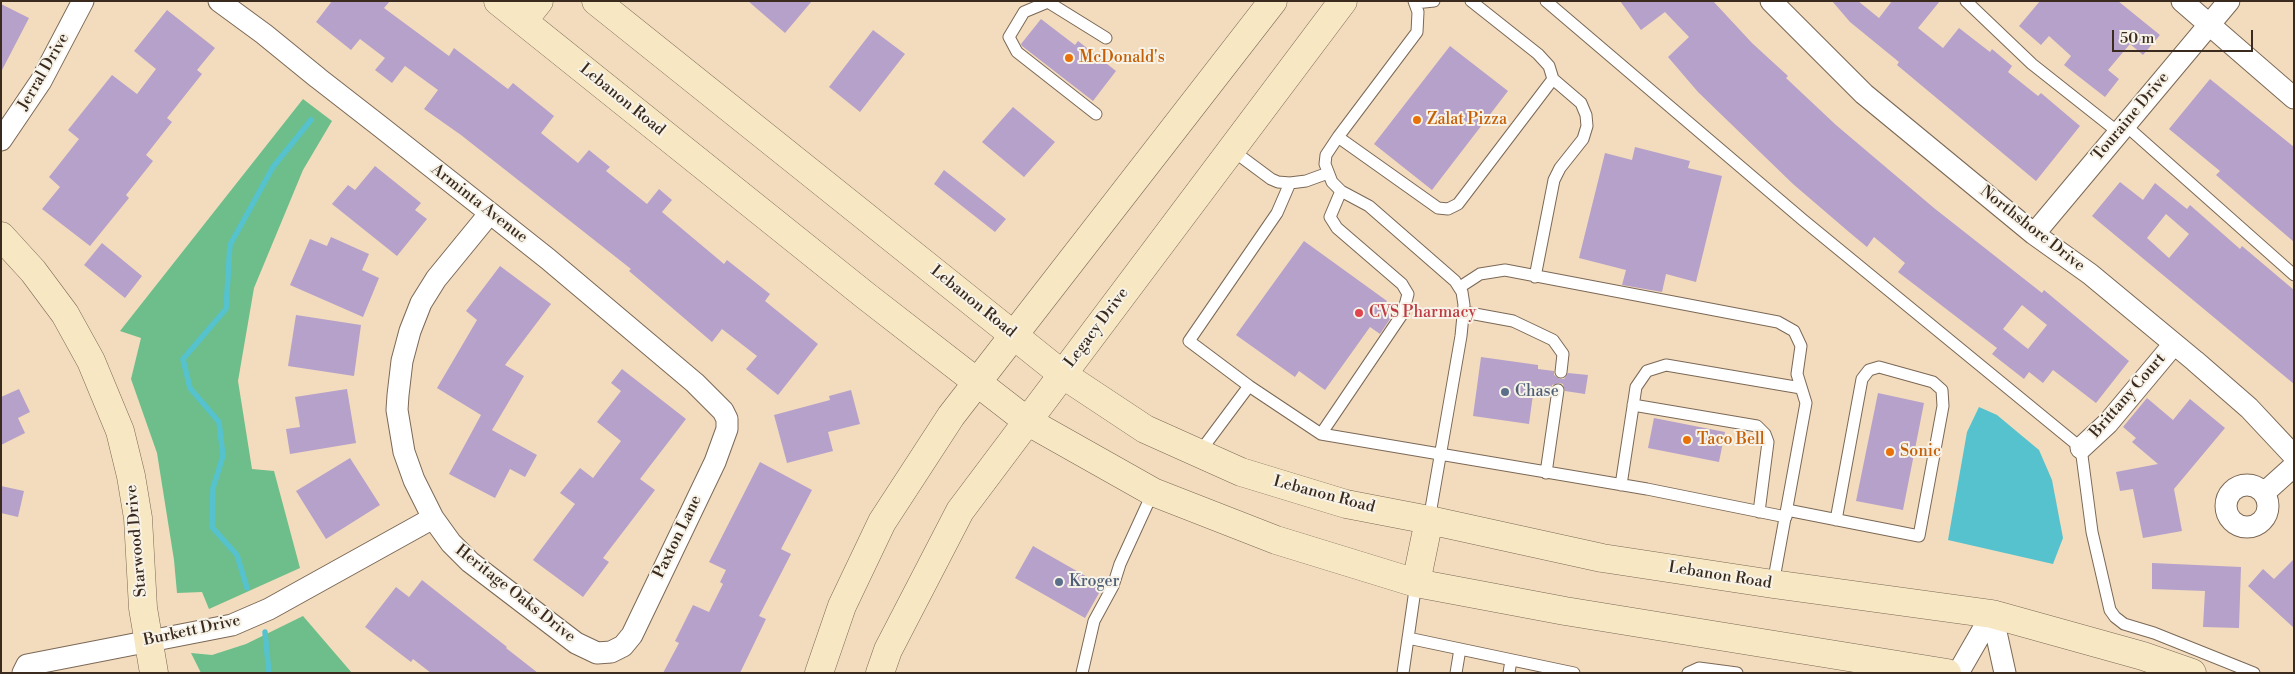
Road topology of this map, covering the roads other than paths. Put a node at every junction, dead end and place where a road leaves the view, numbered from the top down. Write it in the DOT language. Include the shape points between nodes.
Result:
graph roads {
  1 [pos="83,1"];
  2 [pos="219,1"];
  3 [pos="498,1"];
  4 [pos="596,1"];
  5 [pos="1273,1"];
  6 [pos="1342,1"];
  7 [pos="1434,1"];
  8 [pos="1471,1"];
  9 [pos="1546,1"];
  10 [pos="1771,1"];
  11 [pos="1966,1"];
  12 [pos="2182,1"];
  13 [pos="2229,1"];
  14 [pos="1414,2"];
  15 [pos="531,11"];
  16 [pos="2208,26"];
  17 [pos="1106,38"];
  18 [pos="1553,79"];
  19 [pos="2294,98"];
  20 [pos="1096,114"];
  21 [pos="2121,128"];
  22 [pos="1338,137"];
  23 [pos="1,140"];
  24 [pos="1232,150"];
  25 [pos="1328,173"];
  26 [pos="1290,183"];
  27 [pos="1341,191"];
  28 [pos="490,213"];
  29 [pos="2034,234"];
  30 [pos="1,236"];
  31 [pos="2294,275"];
  32 [pos="1535,277"];
  33 [pos="1460,287"];
  34 [pos="1464,312"];
  35 [pos="1013,334"];
  36 [pos="2174,344"];
  37 [pos="1561,372"];
  38 [pos="1062,374"];
  39 [pos="976,382"];
  40 [pos="1249,386"];
  41 [pos="1801,388"];
  42 [pos="1558,390"];
  43 [pos="1633,405"];
  44 [pos="727,419"];
  45 [pos="1027,421"];
  46 [pos="1321,434"];
  47 [pos="2081,448"];
  48 [pos="1199,453"];
  49 [pos="1442,456"];
  50 [pos="2294,456"];
  51 [pos="2294,466"];
  52 [pos="1546,473"];
  53 [pos="1621,485"];
  54 [pos="1153,492"];
  55 [pos="2264,493"];
  56 [pos="1759,512"];
  57 [pos="1786,514"];
  58 [pos="432,518"];
  59 [pos="1429,520"];
  60 [pos="1836,520"];
  61 [pos="1416,583"];
  62 [pos="1773,584"];
  63 [pos="1992,614"];
  64 [pos="1408,638"];
  65 [pos="148,640"];
  66 [pos="1460,649"];
  67 [pos="617,650"];
  68 [pos="1511,660"];
  69 [pos="22,673"];
  70 [pos="154,673"];
  71 [pos="819,673"];
  72 [pos="880,673"];
  73 [pos="1082,673"];
  74 [pos="1403,673"];
  75 [pos="1456,673"];
  76 [pos="1509,673"];
  77 [pos="1574,673"];
  78 [pos="1688,673"];
  79 [pos="1737,673"];
  80 [pos="1947,673"];
  81 [pos="1958,673"];
  82 [pos="2005,673"];
  83 [pos="2192,673"];
  84 [pos="2254,673"];
  1 -- 23 [label="street, Jerral Drive" via="41,81"];
  2 -- 28 [label="street, Arminta Avenue"];
  3 -- 15 [label="main road, Lebanon Road"];
  4 -- 35 [label="main road, Lebanon Road"];
  5 -- 35 [label="main road"];
  6 -- 24 [label="main road, Legacy Drive"];
  7 -- 14 [label="lane"];
  8 -- 18 [label="lane" via="1538,54"];
  9 -- 47 [label="lane" via="1810,226"];
  10 -- 29 [label="street, Northshore Drive" via="1864,94"];
  11 -- 21 [label="lane" via="2032,64"];
  12 -- 16 [label="street"];
  13 -- 16 [label="street, Touraine Drive"];
  14 -- 22 [label="lane" via="1418,12 1417,32"];
  15 -- 39 [label="main road, Lebanon Road"];
  16 -- 19 [label="street"];
  16 -- 21 [label="street, Touraine Drive"];
  17 -- 20 [label="lane" via="1048,2 1024,12 1009,37 1017,52"];
  18 -- 22 [label="lane" via="1458,204 1448,209 1438,208"];
  18 -- 32 [label="lane" via="1581,104 1587,126 1583,139 1554,180"];
  21 -- 29 [label="street, Touraine Drive"];
  21 -- 31 [label="lane"];
  22 -- 25 [label="lane" via="1326,156"];
  24 -- 26 [label="lane" via="1271,179"];
  24 -- 38 [label="main road, Legacy Drive"];
  25 -- 26 [label="lane"];
  25 -- 27 [label="lane"];
  26 -- 40 [label="lane" via="1277,213 1189,341"];
  27 -- 33 [label="lane" via="1370,206"];
  27 -- 46 [label="lane" via="1330,217 1337,228 1402,284 1408,294 1403,313"];
  28 -- 44 [label="street, Arminta Avenue" via="694,383 715,402"];
  28 -- 58 [label="street, Heritage Oaks Drive" via="428,291 410,331 402,361 398,410 401,440 414,480"];
  29 -- 36 [label="street, Northshore Drive" via="2090,274"];
  30 -- 65 [label="main road, Starwood Drive" via="33,271 65,314 112,409 134,490"];
  32 -- 33 [label="lane" via="1497,270 1480,274"];
  32 -- 41 [label="lane" via="1786,325 1800,342 1797,374"];
  33 -- 34 [label="lane"];
  34 -- 37 [label="lane" via="1513,321 1553,340 1563,354"];
  34 -- 49 [label="lane"];
  35 -- 38 [label="main road, Lebanon Road"];
  35 -- 39 [label="main road"];
  36 -- 47 [label="street, Brittany Court" via="2108,423"];
  36 -- 50 [label="street, Northshore Drive" via="2250,408"];
  38 -- 45 [label="main road, Legacy Drive"];
  38 -- 48 [label="main road, Lebanon Road" via="1145,429"];
  39 -- 45 [label="main road, Lebanon Road"];
  39 -- 71 [label="main road" via="950,416 882,522 842,606"];
  40 -- 46 [label="lane"];
  40 -- 48 [label="lane"];
  41 -- 43 [label="lane" via="1666,365 1647,371 1636,386"];
  41 -- 57 [label="lane" via="1806,403"];
  42 -- 52 [label="lane"];
  43 -- 53 [label="lane"];
  43 -- 56 [label="lane" via="1757,426 1768,442"];
  44 -- 67 [label="street, Paxton Lane" via="728,429 715,462 632,635"];
  45 -- 54 [label="main road, Lebanon Road"];
  45 -- 72 [label="main road, Legacy Drive" via="960,511 888,650"];
  46 -- 49 [label="lane"];
  47 -- 84 [label="lane" via="2092,532 2110,610 2124,624"];
  48 -- 59 [label="main road, Lebanon Road" via="1241,472 1346,504"];
  49 -- 52 [label="lane"];
  49 -- 59 [label="lane"];
  51 -- 55 [label="street"];
  52 -- 53 [label="lane"];
  53 -- 56 [label="lane"];
  54 -- 61 [label="main road, Lebanon Road" via="1276,540"];
  54 -- 73 [label="lane" via="1113,586 1094,621"];
  56 -- 57 [label="lane"];
  57 -- 60 [label="lane"];
  57 -- 62 [label="lane"];
  58 -- 65 [label="street, Burkett Drive" via="252,617 207,631"];
  58 -- 67 [label="street, Heritage Oaks Drive" via="470,562 576,643 597,653"];
  59 -- 61 [label="main road"];
  59 -- 62 [label="main road, Lebanon Road" via="1602,558"];
  60 -- 60 [label="lane" via="1862,379 1869,370 1880,367 1933,382 1942,390 1943,406 1918,536"];
  61 -- 64 [label="lane"];
  61 -- 80 [label="main road, Lebanon Road" via="1565,611"];
  62 -- 63 [label="main road, Lebanon Road"];
  63 -- 81 [label="street"];
  63 -- 82 [label="street"];
  63 -- 83 [label="main road, Lebanon Road"];
  64 -- 66 [label="lane"];
  64 -- 74 [label="lane"];
  65 -- 69 [label="street, Burkett Drive" via="27,665"];
  65 -- 70 [label="main road, Starwood Drive"];
  66 -- 68 [label="lane"];
  66 -- 75 [label="lane"];
  68 -- 76 [label="lane"];
  68 -- 77 [label="lane"];
  78 -- 79 [label="lane" via="1699,668"];
}
